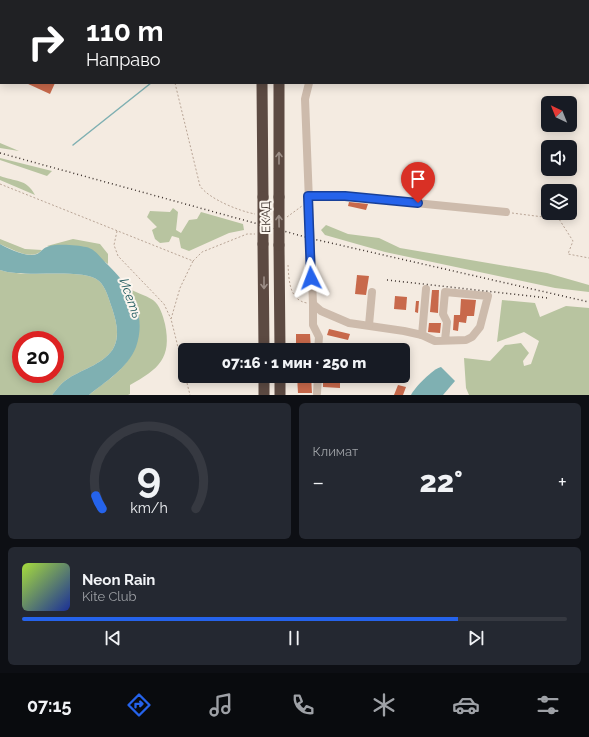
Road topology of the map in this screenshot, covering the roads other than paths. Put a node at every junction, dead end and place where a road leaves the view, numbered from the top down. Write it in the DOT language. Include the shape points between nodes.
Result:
graph roads {
  1 [pos="262,84"];
  2 [pos="279,84"];
  3 [pos="309,84"];
  4 [pos="308,198"];
  5 [pos="506,212"];
  6 [pos="426,289"];
  7 [pos="372,292"];
  8 [pos="313,304"];
  9 [pos="369,325"];
  10 [pos="422,335"];
  11 [pos="446,340"];
  12 [pos="264,343"];
  13 [pos="280,343"];
  14 [pos="319,343"];
  15 [pos="264,383"];
  16 [pos="280,383"];
  17 [pos="318,383"];
  18 [pos="317,393"];
  19 [pos="264,395"];
  20 [pos="280,395"];
  1 -- 12 [label="highway, ЕКАД, one-way, bridge"];
  13 -- 2 [label="highway, ЕКАД, one-way, bridge"];
  3 -- 4 [label="lane" via="305,99"];
  4 -- 5 [label="lane" via="345,196"];
  4 -- 8 [label="lane"];
  6 -- 10 [label="lane"];
  7 -- 9 [label="lane"];
  8 -- 9 [label="lane" via="321,311 349,323"];
  8 -- 14 [label="lane" via="313,325 319,337"];
  9 -- 10 [label="lane"];
  10 -- 11 [label="lane" via="435,341"];
  11 -- 11 [label="lane" via="466,340 472,337 480,327 488,296 445,292 443,314 447,322"];
  15 -- 19 [label="highway"];
  16 -- 20 [label="highway"];
  17 -- 18 [label="lane"];
}
